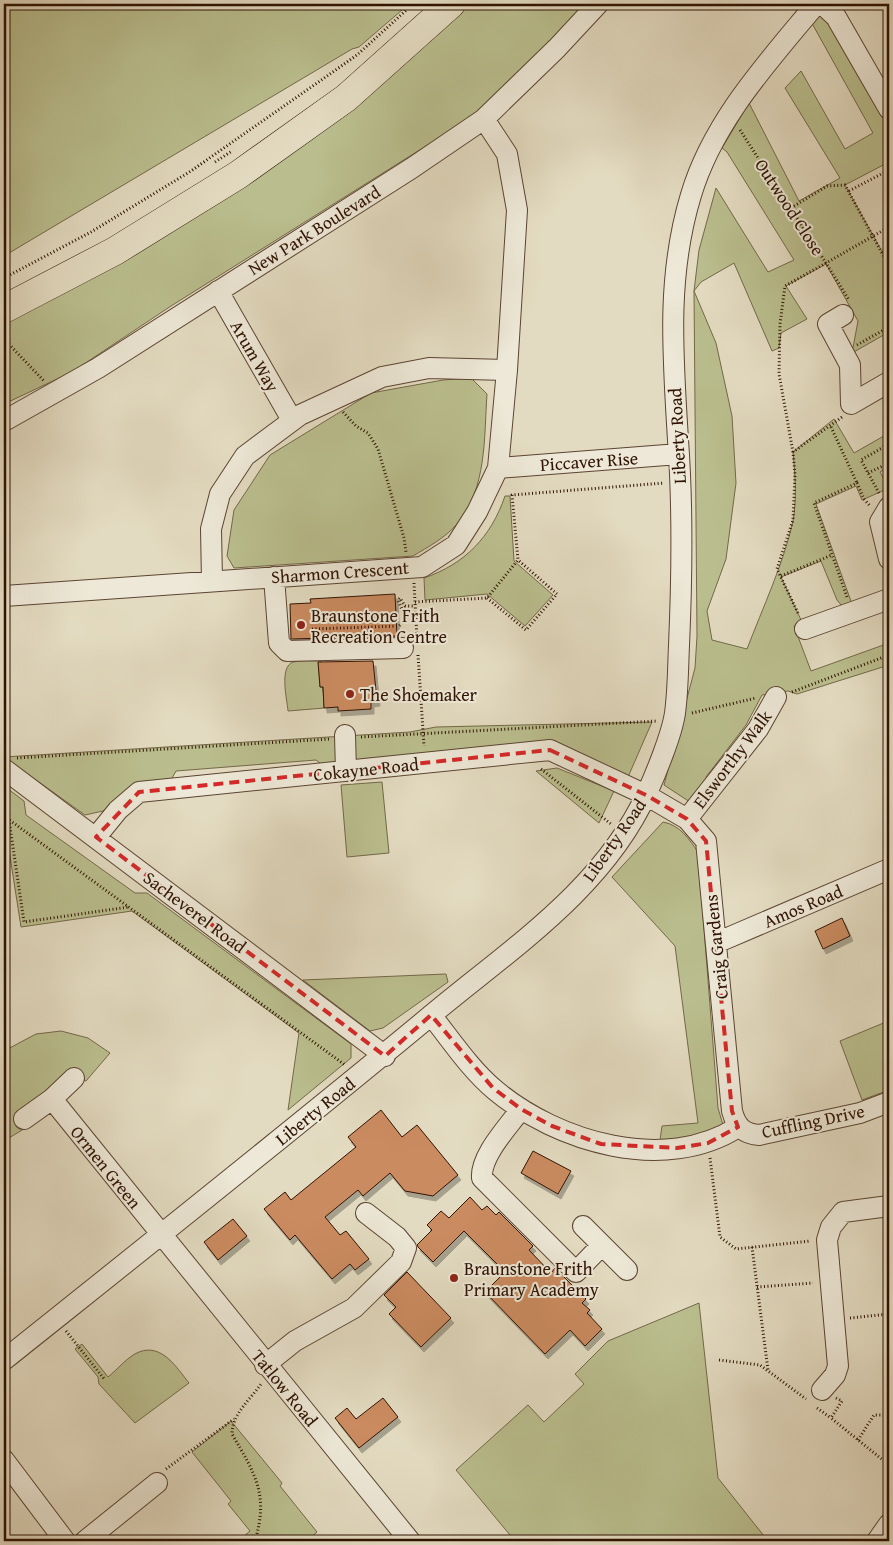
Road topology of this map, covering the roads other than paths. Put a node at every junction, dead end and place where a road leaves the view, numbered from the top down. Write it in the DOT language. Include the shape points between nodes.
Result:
graph roads {
  1 [pos="451,4"];
  2 [pos="598,4"];
  3 [pos="816,4"];
  4 [pos="822,4"];
  5 [pos="889,108"];
  6 [pos="484,119"];
  7 [pos="218,291"];
  8 [pos="4,309"];
  9 [pos="843,315"];
  10 [pos="507,370"];
  11 [pos="889,382"];
  12 [pos="292,420"];
  13 [pos="4,421"];
  14 [pos="679,454"];
  15 [pos="498,468"];
  16 [pos="883,506"];
  17 [pos="889,559"];
  18 [pos="274,577"];
  19 [pos="212,581"];
  20 [pos="4,596"];
  21 [pos="889,599"];
  22 [pos="805,628"];
  23 [pos="403,648"];
  24 [pos="776,697"];
  25 [pos="345,735"];
  26 [pos="4,769"];
  27 [pos="346,771"];
  28 [pos="646,795"];
  29 [pos="687,819"];
  30 [pos="96,837"];
  31 [pos="889,869"];
  32 [pos="716,943"];
  33 [pos="431,1015"];
  34 [pos="385,1056"];
  35 [pos="74,1078"];
  36 [pos="52,1099"];
  37 [pos="888,1105"];
  38 [pos="521,1109"];
  39 [pos="24,1119"];
  40 [pos="738,1127"];
  41 [pos="889,1206"];
  42 [pos="366,1213"];
  43 [pos="583,1226"];
  44 [pos="161,1234"];
  45 [pos="602,1245"];
  46 [pos="626,1270"];
  47 [pos="8,1349"];
  48 [pos="267,1367"];
  49 [pos="815,1399"];
  50 [pos="4,1460"];
  51 [pos="156,1483"];
  52 [pos="889,1524"];
  53 [pos="65,1541"];
  54 [pos="85,1541"];
  55 [pos="410,1541"];
  56 [pos="877,1541"];
  1 -- 8 [label="highway" via="346,98 238,175 115,251"];
  2 -- 6 [label="street, New Park Boulevard"];
  3 -- 14 [label="street, Liberty Road" via="745,90 718,134 691,192 675,266 672,344"];
  4 -- 5 [label="street" via="836,17"];
  6 -- 7 [label="street, New Park Boulevard"];
  6 -- 10 [label="street, Sharmon Crescent" via="507,154 517,210"];
  7 -- 12 [label="street, Arum Way"];
  7 -- 13 [label="street, New Park Boulevard" via="98,368"];
  9 -- 11 [label="street" via="828,324 850,365 851,404"];
  10 -- 12 [label="street" via="429,368 382,377"];
  10 -- 15 [label="street, Sharmon Crescent"];
  12 -- 19 [label="street" via="245,456 220,494 211,528"];
  14 -- 15 [label="street, Piccaver Rise"];
  14 -- 28 [label="street, Liberty Road" via="681,605 675,717"];
  15 -- 18 [label="street, Sharmon Crescent" via="456,546 422,567"];
  16 -- 17 [label="street" via="880,522"];
  18 -- 19 [label="street, Sharmon Crescent"];
  18 -- 23 [label="street" via="279,643 287,651"];
  19 -- 20 [label="street, Sharmon Crescent"];
  21 -- 22 [label="street"];
  24 -- 29 [label="street, Elsworthy Walk" via="758,729"];
  25 -- 27 [label="street"];
  26 -- 30 [label="street, Sacheverel Road"];
  27 -- 28 [label="street, Cokayne Road" via="550,750"];
  27 -- 30 [label="street, Cokayne Road" via="139,792 118,810"];
  28 -- 29 [label="street, Craig Gardens"];
  28 -- 33 [label="street, Liberty Road" via="594,873 552,916"];
  29 -- 32 [label="street, Craig Gardens" via="706,841"];
  30 -- 34 [label="street, Sacheverel Road"];
  31 -- 32 [label="street, Amos Road"];
  32 -- 40 [label="street, Craig Gardens" via="732,1111"];
  33 -- 34 [label="street, Liberty Road"];
  33 -- 38 [label="street, Cuffling Drive" via="476,1072"];
  34 -- 44 [label="street, Liberty Road"];
  35 -- 36 [label="street"];
  36 -- 39 [label="street"];
  36 -- 44 [label="street, Ormen Green"];
  37 -- 40 [label="street, Cuffling Drive" via="759,1135 749,1134"];
  38 -- 40 [label="street, Cuffling Drive" via="552,1126 601,1144 653,1149 708,1143"];
  38 -- 45 [label="street" via="487,1156 481,1169 482,1178 576,1272"];
  41 -- 49 [label="street" via="843,1212 831,1227 827,1240 838,1366 835,1375"];
  42 -- 48 [label="street" via="406,1248 402,1262 354,1308 295,1341"];
  43 -- 45 [label="street"];
  44 -- 47 [label="street, Liberty Road" via="56,1318"];
  44 -- 48 [label="street, Tatlow Road"];
  45 -- 46 [label="street"];
  48 -- 55 [label="street, Tatlow Road"];
  50 -- 53 [label="street"];
  51 -- 54 [label="street"];
  52 -- 56 [label="street"];
}
